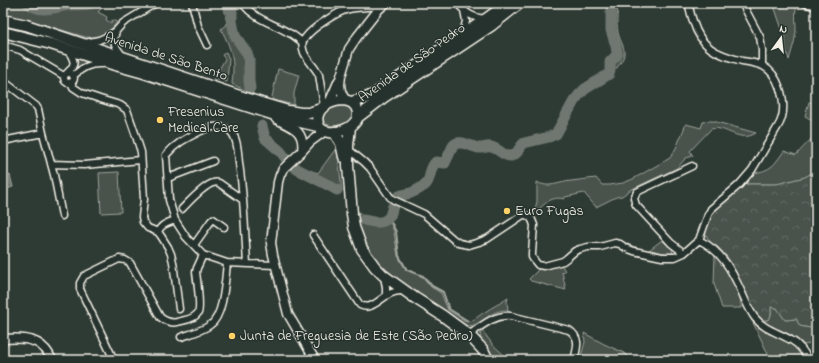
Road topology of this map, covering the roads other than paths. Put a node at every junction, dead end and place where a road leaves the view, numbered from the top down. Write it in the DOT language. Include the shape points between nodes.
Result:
graph roads {
  1 [pos="156,3"];
  2 [pos="192,3"];
  3 [pos="242,3"];
  4 [pos="457,3"];
  5 [pos="508,3"];
  6 [pos="520,3"];
  7 [pos="689,3"];
  8 [pos="742,3"];
  9 [pos="804,3"];
  10 [pos="384,5"];
  11 [pos="816,7"];
  12 [pos="464,10"];
  13 [pos="486,19"];
  14 [pos="3,20"];
  15 [pos="116,31"];
  16 [pos="3,32"];
  17 [pos="462,36"];
  18 [pos="302,42"];
  19 [pos="82,43"];
  20 [pos="3,45"];
  21 [pos="207,45"];
  22 [pos="68,50"];
  23 [pos="123,57"];
  24 [pos="115,65"];
  25 [pos="762,65"];
  26 [pos="341,76"];
  27 [pos="69,77"];
  28 [pos="6,83"];
  29 [pos="348,101"];
  30 [pos="324,106"];
  31 [pos="253,109"];
  32 [pos="358,118"];
  33 [pos="350,127"];
  34 [pos="326,130"];
  35 [pos="43,133"];
  36 [pos="3,141"];
  37 [pos="344,146"];
  38 [pos="302,151"];
  39 [pos="141,160"];
  40 [pos="213,161"];
  41 [pos="51,164"];
  42 [pos="692,166"];
  43 [pos="168,178"];
  44 [pos="243,200"];
  45 [pos="182,209"];
  46 [pos="62,216"];
  47 [pos="175,220"];
  48 [pos="224,227"];
  49 [pos="158,232"];
  50 [pos="313,235"];
  51 [pos="699,240"];
  52 [pos="194,245"];
  53 [pos="684,253"];
  54 [pos="203,255"];
  55 [pos="226,263"];
  56 [pos="247,264"];
  57 [pos="276,265"];
  58 [pos="395,287"];
  59 [pos="179,309"];
  60 [pos="469,335"];
  61 [pos="181,337"];
  62 [pos="3,339"];
  63 [pos="52,360"];
  64 [pos="114,360"];
  65 [pos="315,360"];
  66 [pos="488,360"];
  67 [pos="574,360"];
  68 [pos="809,360"];
  1 -- 15 [label="street" via="123,23"];
  2 -- 21 [label="street" via="198,26"];
  3 -- 18 [label="street" via="259,18 289,32"];
  4 -- 12 [label="street"];
  5 -- 13 [label="main road, Avenida de São Pedro"];
  6 -- 32 [label="main road, Avenida de São Pedro"];
  7 -- 25 [label="street" via="694,25 705,44 724,55"];
  8 -- 25 [label="street" via="760,37"];
  9 -- 11 [label="street"];
  10 -- 18 [label="street" via="340,12 315,29"];
  10 -- 26 [label="street" via="349,49"];
  12 -- 13 [label="street" via="473,17"];
  12 -- 17 [label="street" via="466,21"];
  13 -- 17 [label="main road, Avenida de São Pedro"];
  14 -- 19 [label="main road, Avenida de São Bento"];
  15 -- 19 [label="street" via="99,40"];
  15 -- 23 [label="street" via="114,43"];
  16 -- 22 [label="main road, Avenida de São Bento"];
  17 -- 29 [label="main road, Avenida de São Pedro" via="375,94"];
  18 -- 30 [label="street" via="304,54 319,75"];
  19 -- 23 [label="main road, Avenida de São Bento"];
  20 -- 27 [label="street" via="20,50"];
  22 -- 24 [label="main road, Avenida de São Bento"];
  22 -- 27 [label="street" via="74,63"];
  23 -- 30 [label="main road, Avenida de São Bento" via="288,111 305,113"];
  24 -- 27 [label="street" via="89,65"];
  24 -- 31 [label="main road, Avenida de São Bento"];
  25 -- 51 [label="street" via="778,82 782,99 781,122 752,170 711,209"];
  26 -- 29 [label="street" via="340,88"];
  26 -- 30 [label="street"];
  27 -- 39 [label="street" via="73,87 82,93 120,104 127,110"];
  28 -- 35 [label="street" via="36,106"];
  29 -- 30 [label="main road, Avenida de São Pedro" via="336,101"];
  29 -- 32 [label="main road, Avenida de São Pedro" via="358,109"];
  30 -- 34 [label="main road" via="317,117"];
  31 -- 34 [label="main road, Avenida de São Bento"];
  31 -- 38 [label="street" via="296,130 302,139"];
  32 -- 33 [label="main road, Avenida de São Pedro"];
  33 -- 34 [label="main road" via="342,131"];
  33 -- 37 [label="main road"];
  34 -- 37 [label="main road"];
  34 -- 38 [label="street" via="315,131"];
  35 -- 36 [label="street"];
  35 -- 41 [label="street"];
  37 -- 53 [label="street" via="370,168 392,199 424,214 452,239 464,244 487,239 526,215 533,222 532,257 541,266 567,258 580,248 615,243 634,251 662,257 675,257"];
  37 -- 58 [label="main road" via="352,214 358,240 375,267"];
  38 -- 57 [label="street" via="283,169 278,182 271,243"];
  39 -- 41 [label="street" via="84,165"];
  39 -- 49 [label="street" via="143,222 148,228"];
  40 -- 43 [label="street"];
  41 -- 46 [label="street"];
  42 -- 53 [label="street" via="637,192 634,198 641,211"];
  43 -- 44 [label="street" via="166,155 172,148 206,128 217,126 233,134 237,146"];
  43 -- 47 [label="street" via="169,200"];
  44 -- 45 [label="street" via="215,182 204,188"];
  44 -- 56 [label="street"];
  47 -- 49 [label="street" via="161,226"];
  47 -- 52 [label="street"];
  48 -- 52 [label="street" via="211,221"];
  49 -- 59 [label="street" via="171,254"];
  50 -- 58 [label="street" via="360,305 374,305"];
  51 -- 53 [label="street"];
  51 -- 68 [label="street" via="713,248 725,262 749,310 759,322 769,330 795,342"];
  52 -- 54 [label="street"];
  54 -- 55 [label="street"];
  54 -- 64 [label="street" via="196,272 198,313 193,318 176,323 160,317 130,263 125,260 119,259 84,276 80,282 80,289"];
  55 -- 56 [label="street"];
  55 -- 61 [label="street" via="221,308 217,318 209,326"];
  56 -- 57 [label="street"];
  57 -- 65 [label="street" via="288,314"];
  58 -- 60 [label="main road"];
  60 -- 66 [label="main road" via="483,350"];
  60 -- 67 [label="street" via="497,317 506,315 569,330 578,342"];
  62 -- 63 [label="street" via="33,340 44,348"];
}
